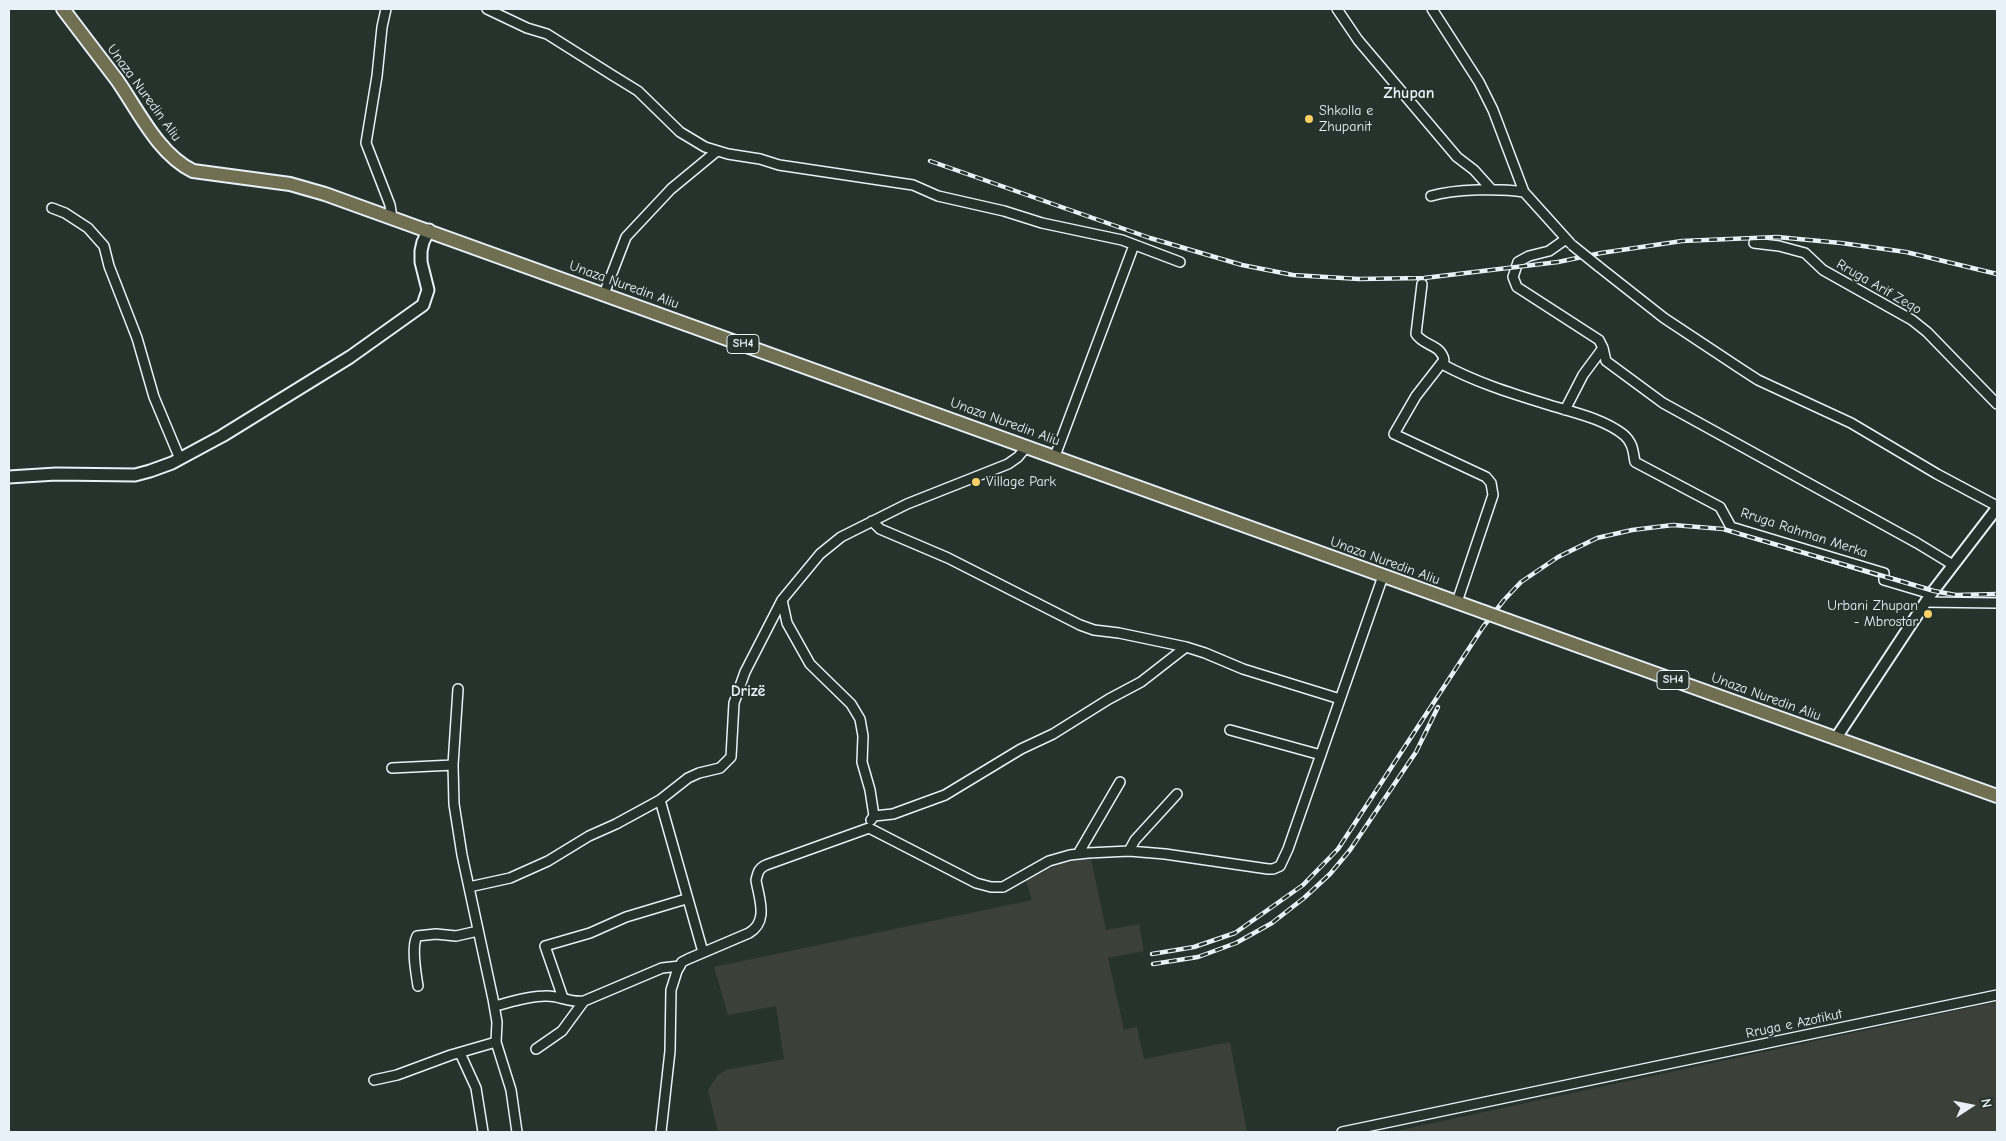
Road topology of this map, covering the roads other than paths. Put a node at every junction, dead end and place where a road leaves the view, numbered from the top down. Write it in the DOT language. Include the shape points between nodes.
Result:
graph roads {
  1 [pos="63,9"];
  2 [pos="386,9"];
  3 [pos="487,9"];
  4 [pos="1338,9"];
  5 [pos="1432,9"];
  6 [pos="717,152"];
  7 [pos="1492,190"];
  8 [pos="1524,192"];
  9 [pos="1431,196"];
  10 [pos="52,208"];
  11 [pos="392,218"];
  12 [pos="429,230"];
  13 [pos="1569,242"];
  14 [pos="1754,243"];
  15 [pos="1134,245"];
  16 [pos="1180,262"];
  17 [pos="1422,284"];
  18 [pos="604,294"];
  19 [pos="1602,354"];
  20 [pos="1442,364"];
  21 [pos="1997,404"];
  22 [pos="1565,410"];
  23 [pos="1027,446"];
  24 [pos="1055,456"];
  25 [pos="180,459"];
  26 [pos="9,477"];
  27 [pos="1997,507"];
  28 [pos="872,521"];
  29 [pos="1952,565"];
  30 [pos="1383,576"];
  31 [pos="1929,598"];
  32 [pos="782,600"];
  33 [pos="1457,602"];
  34 [pos="1997,603"];
  35 [pos="1186,647"];
  36 [pos="458,689"];
  37 [pos="1340,700"];
  38 [pos="1230,730"];
  39 [pos="1836,738"];
  40 [pos="1321,755"];
  41 [pos="453,765"];
  42 [pos="392,768"];
  43 [pos="1120,782"];
  44 [pos="1177,794"];
  45 [pos="1997,796"];
  46 [pos="660,800"];
  47 [pos="874,816"];
  48 [pos="869,828"];
  49 [pos="1129,851"];
  50 [pos="1078,854"];
  51 [pos="469,887"];
  52 [pos="686,899"];
  53 [pos="478,931"];
  54 [pos="703,952"];
  55 [pos="680,966"];
  56 [pos="418,986"];
  57 [pos="1997,995"];
  58 [pos="563,998"];
  59 [pos="584,1001"];
  60 [pos="495,1006"];
  61 [pos="496,1042"];
  62 [pos="536,1049"];
  63 [pos="460,1053"];
  64 [pos="374,1080"];
  65 [pos="483,1132"];
  66 [pos="517,1132"];
  67 [pos="661,1132"];
  68 [pos="1342,1132"];
  1 -- 11 [label="main road, Unaza Nuredin Aliu / SH4" via="164,148 182,166 203,173 305,187"];
  2 -- 11 [label="street" via="366,143"];
  3 -- 6 [label="street" via="547,34 589,60 638,91 680,132"];
  4 -- 7 [label="street" via="1358,40 1457,157"];
  5 -- 8 [label="street" via="1494,110"];
  6 -- 15 [label="street" via="913,186 938,196"];
  6 -- 18 [label="street" via="671,189 626,237"];
  7 -- 8 [label="street"];
  7 -- 9 [label="street" via="1450,191"];
  8 -- 13 [label="street"];
  10 -- 25 [label="street" via="88,228 104,246 154,398"];
  11 -- 12 [label="main road, Unaza Nuredin Aliu / SH4"];
  12 -- 18 [label="main road, Unaza Nuredin Aliu / SH4"];
  12 -- 25 [label="main road" via="421,251 428,290 418,310 350,357"];
  13 -- 19 [label="street" via="1518,262 1514,281 1522,291 1599,340"];
  13 -- 27 [label="street, bridge" via="1664,318 1758,380 1851,423"];
  14 -- 21 [label="street, Rruga Arif Zeqo" via="1805,253 1823,270 1912,320"];
  15 -- 16 [label="street"];
  15 -- 24 [label="street"];
  17 -- 20 [label="street" via="1416,334 1441,352"];
  18 -- 23 [label="main road, Unaza Nuredin Aliu / SH4"];
  19 -- 22 [label="street" via="1583,375"];
  19 -- 29 [label="street" via="1663,403"];
  20 -- 22 [label="street, Rruga Rahman Merka" via="1497,389"];
  20 -- 33 [label="street" via="1416,396 1394,434 1486,476 1491,483 1493,495"];
  22 -- 31 [label="street, Rruga Rahman Merka" via="1611,426 1633,446 1635,462 1720,507 1732,527 1884,573 1884,580"];
  23 -- 24 [label="main road, Unaza Nuredin Aliu / SH4"];
  23 -- 28 [label="street" via="1008,464 938,490"];
  24 -- 30 [label="main road, Unaza Nuredin Aliu / SH4"];
  25 -- 26 [label="main road" via="135,475"];
  27 -- 29 [label="street"];
  28 -- 32 [label="street" via="830,544"];
  28 -- 35 [label="street" via="880,529 948,558 1080,625"];
  29 -- 31 [label="street"];
  30 -- 33 [label="main road, Unaza Nuredin Aliu / SH4"];
  30 -- 37 [label="street"];
  31 -- 34 [label="street"];
  31 -- 39 [label="street"];
  32 -- 46 [label="street" via="739,685 734,703 731,757 720,768 688,778"];
  32 -- 47 [label="street" via="787,623 810,664 851,704 860,719 862,762"];
  33 -- 39 [label="main road, Unaza Nuredin Aliu / SH4, bridge"];
  35 -- 37 [label="street"];
  35 -- 47 [label="street" via="1141,682 946,795 893,814"];
  36 -- 41 [label="street"];
  37 -- 40 [label="street"];
  38 -- 40 [label="street"];
  39 -- 45 [label="main road, Unaza Nuredin Aliu / SH4"];
  40 -- 49 [label="street" via="1288,849 1277,868"];
  41 -- 42 [label="street"];
  41 -- 51 [label="street" via="454,804"];
  43 -- 50 [label="street"];
  44 -- 49 [label="street" via="1134,840"];
  46 -- 51 [label="street" via="589,836 548,862 510,878"];
  46 -- 52 [label="street"];
  47 -- 48 [label="street"];
  48 -- 50 [label="street" via="976,883 991,887 1003,887 1036,867"];
  48 -- 54 [label="street" via="762,867 756,880 762,910 757,927"];
  49 -- 50 [label="street"];
  51 -- 53 [label="street"];
  52 -- 54 [label="street"];
  52 -- 58 [label="street" via="545,946"];
  53 -- 56 [label="street" via="456,936 417,936"];
  53 -- 60 [label="street"];
  54 -- 55 [label="street"];
  55 -- 59 [label="street" via="662,968"];
  55 -- 67 [label="street" via="671,990 670,1052"];
  57 -- 68 [label="street, Rruga e Azotikut"];
  58 -- 59 [label="street"];
  58 -- 60 [label="street" via="543,996"];
  59 -- 62 [label="street" via="562,1031"];
  60 -- 61 [label="street"];
  61 -- 63 [label="street"];
  61 -- 66 [label="street" via="511,1090"];
  63 -- 64 [label="street"];
  63 -- 65 [label="street" via="476,1088"];
}
